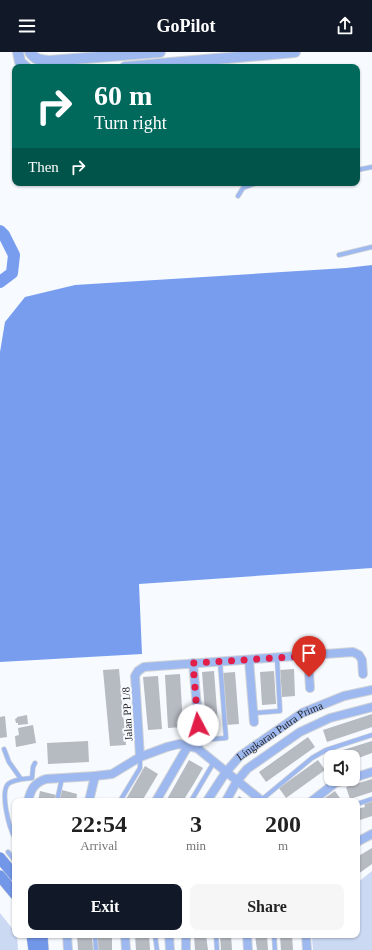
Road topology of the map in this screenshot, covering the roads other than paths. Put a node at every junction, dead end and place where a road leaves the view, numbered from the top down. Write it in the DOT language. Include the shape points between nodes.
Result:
graph roads {
  1 [pos="18,52"];
  2 [pos="160,52"];
  3 [pos="295,52"];
  4 [pos="32,54"];
  5 [pos="241,54"];
  6 [pos="222,55"];
  7 [pos="22,64"];
  8 [pos="149,64"];
  9 [pos="372,167"];
  10 [pos="360,169"];
  11 [pos="248,186"];
  12 [pos="238,196"];
  13 [pos="372,247"];
  14 [pos="339,255"];
  15 [pos="308,656"];
  16 [pos="277,658"];
  17 [pos="249,660"];
  18 [pos="220,662"];
  19 [pos="193,663"];
  20 [pos="363,674"];
  21 [pos="310,688"];
  22 [pos="372,690"];
  23 [pos="372,708"];
  24 [pos="253,713"];
  25 [pos="254,722"];
  26 [pos="372,735"];
  27 [pos="198,744"];
  28 [pos="188,746"];
  29 [pos="4,749"];
  30 [pos="140,757"];
  31 [pos="214,762"];
  32 [pos="35,763"];
  33 [pos="226,772"];
  34 [pos="372,772"];
  35 [pos="95,776"];
  36 [pos="360,776"];
  37 [pos="62,778"];
  38 [pos="21,780"];
  39 [pos="237,781"];
  40 [pos="331,786"];
  41 [pos="29,798"];
  42 [pos="58,798"];
  43 [pos="90,798"];
  44 [pos="122,798"];
  45 [pos="158,798"];
  46 [pos="193,798"];
  47 [pos="209,798"];
  48 [pos="228,798"];
  49 [pos="257,798"];
  50 [pos="265,798"];
  51 [pos="316,798"];
  52 [pos="372,799"];
  53 [pos="360,803"];
  54 [pos="12,831"];
  55 [pos="372,834"];
  56 [pos="360,840"];
  57 [pos="4,855"];
  58 [pos="12,870"];
  59 [pos="0,876"];
  60 [pos="12,887"];
  61 [pos="32,938"];
  62 [pos="42,938"];
  63 [pos="67,938"];
  64 [pos="95,938"];
  65 [pos="125,938"];
  66 [pos="156,938"];
  67 [pos="169,938"];
  68 [pos="186,938"];
  69 [pos="216,938"];
  70 [pos="247,938"];
  71 [pos="274,938"];
  72 [pos="306,938"];
  73 [pos="34,950"];
  74 [pos="43,950"];
  75 [pos="68,950"];
  76 [pos="96,950"];
  77 [pos="126,950"];
  78 [pos="156,950"];
  79 [pos="170,950"];
  80 [pos="186,950"];
  81 [pos="217,950"];
  82 [pos="248,950"];
  83 [pos="275,950"];
  84 [pos="307,950"];
  1 -- 7 [label="street"];
  2 -- 4 [label="street" via="48,61 38,60"];
  3 -- 5 [label="street"];
  5 -- 6 [label="street"];
  6 -- 8 [label="street"];
  9 -- 10 [label="lane"];
  11 -- 12 [label="lane" via="243,188"];
  13 -- 14 [label="lane"];
  15 -- 16 [label="street"];
  15 -- 20 [label="street" via="353,652 362,660"];
  15 -- 21 [label="street"];
  16 -- 17 [label="street"];
  16 -- 24 [label="lane" via="280,711"];
  17 -- 18 [label="street"];
  17 -- 24 [label="street"];
  18 -- 19 [label="street"];
  18 -- 27 [label="lane" via="226,738"];
  19 -- 27 [label="street"];
  19 -- 30 [label="street, Jalan PP 1/8" via="144,667 135,676"];
  22 -- 33 [label="street, Lingkaran Putra Prima" via="344,696 302,713 240,756"];
  23 -- 39 [label="street" via="330,718 300,732 248,769"];
  24 -- 25 [label="street"];
  26 -- 50 [label="lane" via="326,750 312,758"];
  27 -- 28 [label="street"];
  27 -- 31 [label="street"];
  28 -- 30 [label="street" via="179,744"];
  28 -- 45 [label="street"];
  29 -- 38 [label="lane"];
  30 -- 35 [label="street" via="112,774"];
  30 -- 44 [label="lane" via="140,768"];
  31 -- 33 [label="street"];
  31 -- 46 [label="lane"];
  32 -- 38 [label="lane" via="32,778"];
  33 -- 39 [label="street"];
  33 -- 47 [label="street, Lingkaran Putra Prima"];
  34 -- 36 [label="street"];
  35 -- 37 [label="street"];
  35 -- 43 [label="street"];
  37 -- 41 [label="street" via="39,781 33,786"];
  37 -- 42 [label="lane"];
  38 -- 54 [label="lane" via="9,783 5,789 8,822"];
  39 -- 48 [label="street"];
  39 -- 49 [label="street"];
  40 -- 51 [label="street"];
  52 -- 53 [label="lane"];
  55 -- 56 [label="street"];
  57 -- 58 [label="main road"];
  59 -- 60 [label="main road"];
  61 -- 73 [label="main road"];
  62 -- 74 [label="main road"];
  63 -- 75 [label="street"];
  64 -- 76 [label="lane"];
  65 -- 77 [label="street"];
  66 -- 78 [label="lane"];
  67 -- 79 [label="street"];
  68 -- 80 [label="street"];
  69 -- 81 [label="lane"];
  70 -- 82 [label="street"];
  71 -- 83 [label="lane"];
  72 -- 84 [label="street"];
}
